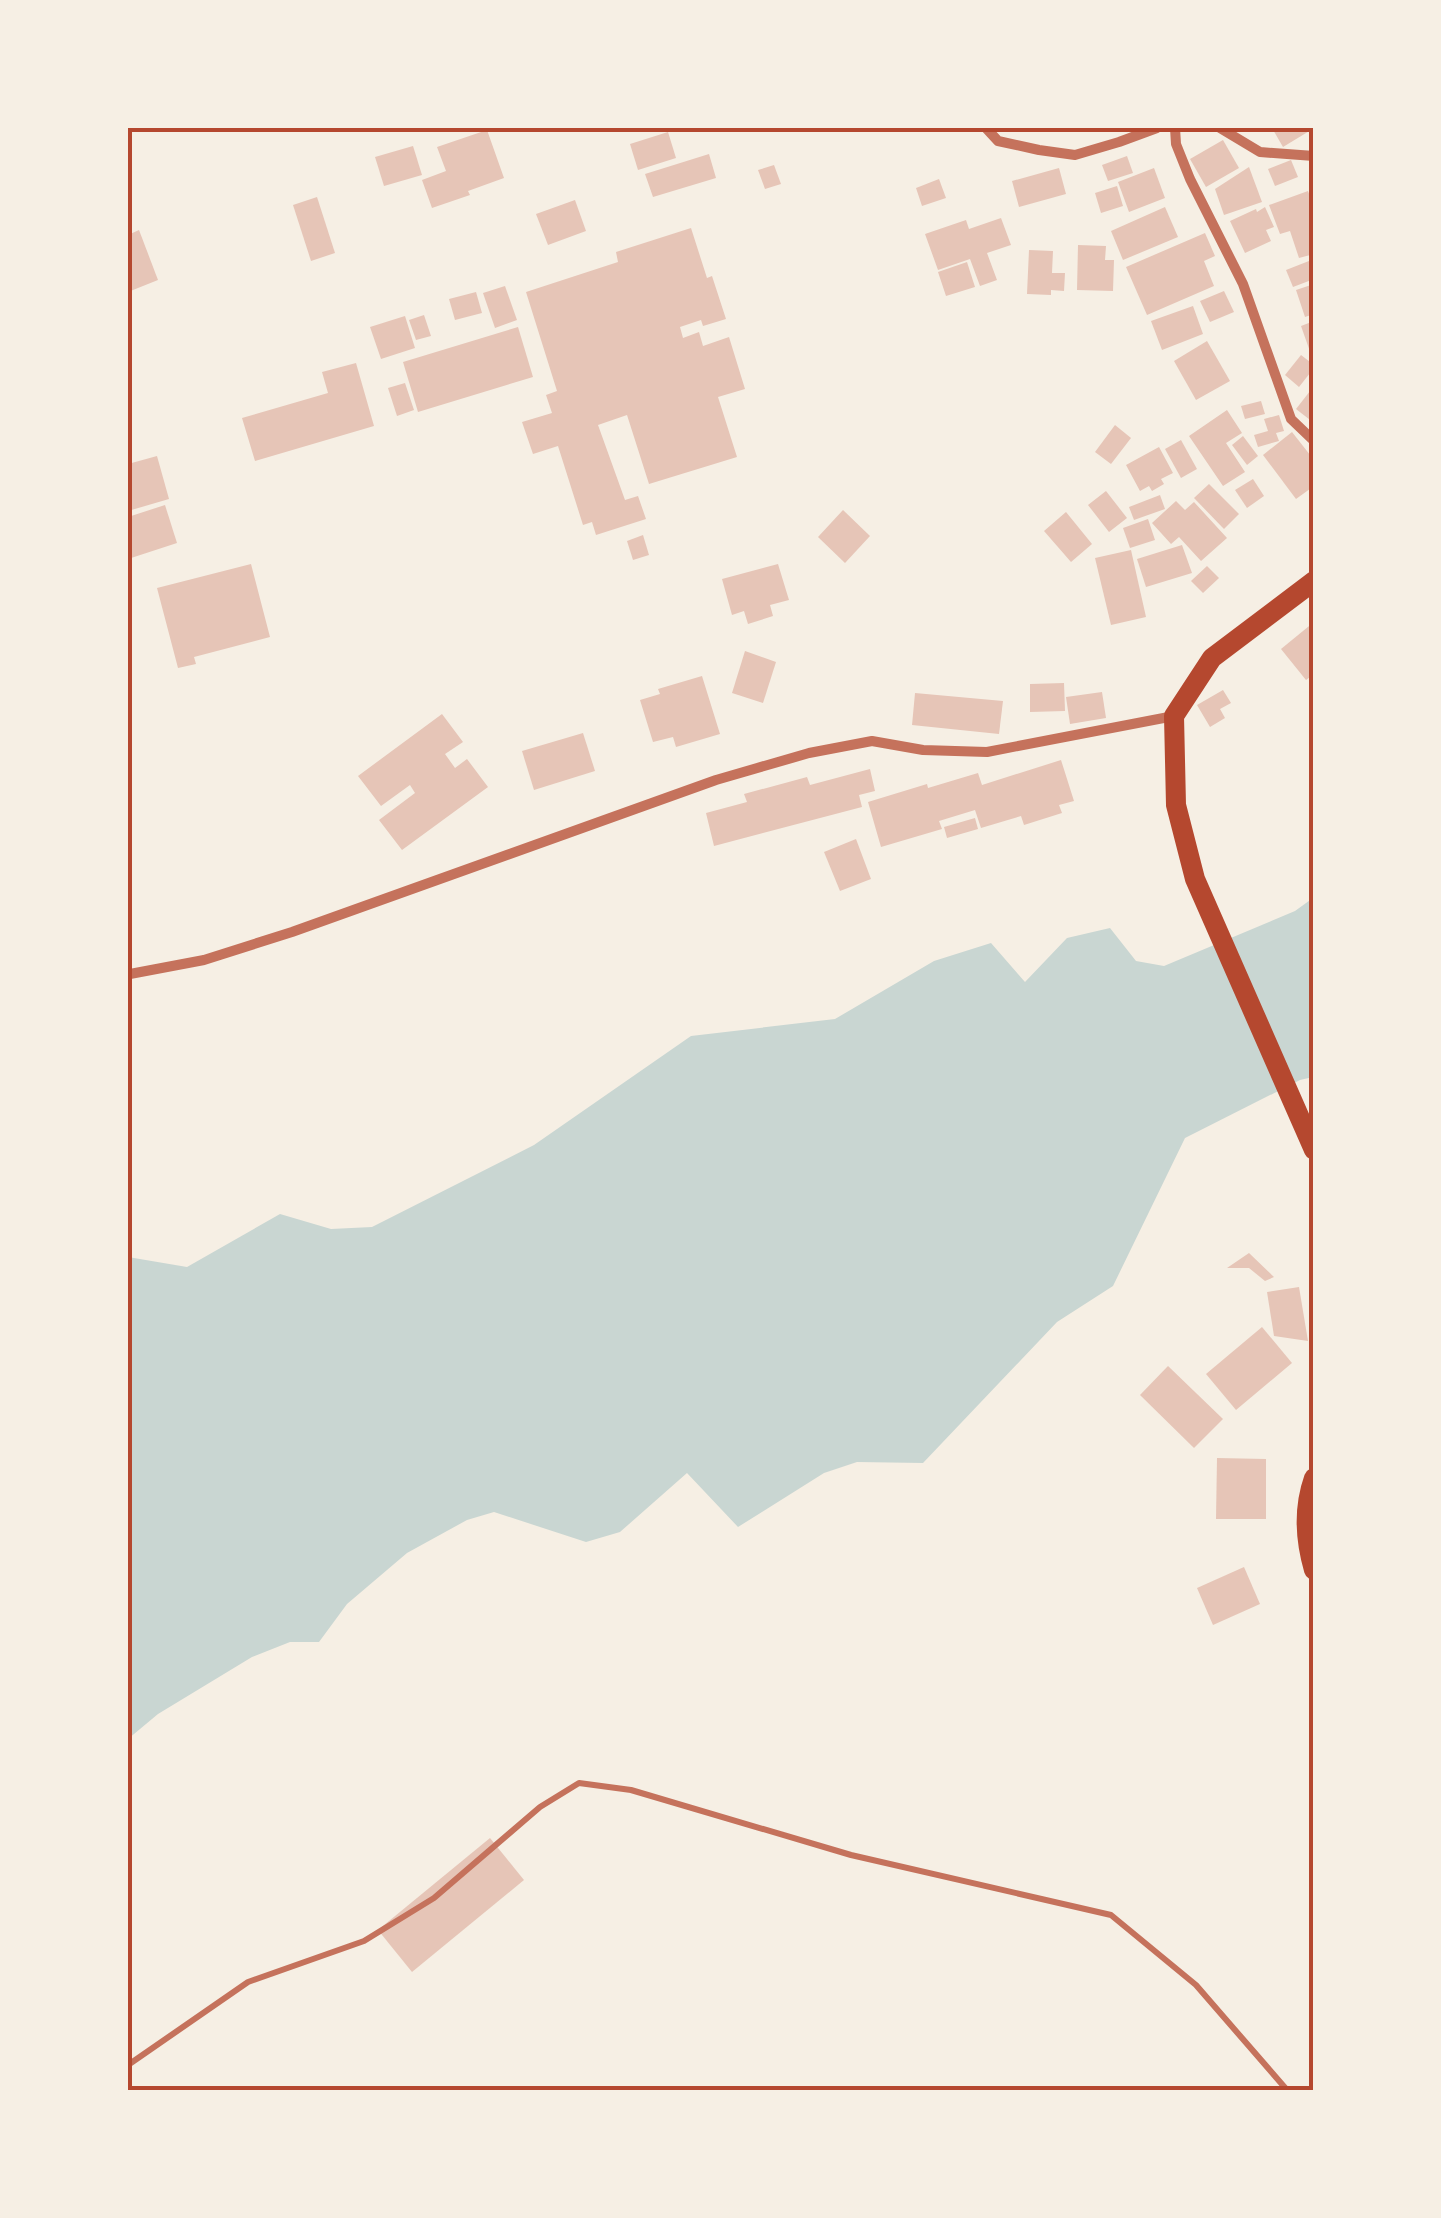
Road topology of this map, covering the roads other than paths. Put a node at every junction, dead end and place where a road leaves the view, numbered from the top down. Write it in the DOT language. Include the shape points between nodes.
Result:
graph roads {
  1 [pos="986,128"];
  2 [pos="1157,128"];
  3 [pos="1175,128"];
  4 [pos="1220,128"];
  5 [pos="1314,156"];
  6 [pos="1314,441"];
  7 [pos="1314,581"];
  8 [pos="1174,716"];
  9 [pos="128,972"];
  10 [pos="1314,1150"];
  11 [pos="1314,1478"];
  12 [pos="1314,1570"];
  13 [pos="128,2065"];
  14 [pos="1286,2090"];
  1 -- 2 [label="street" via="998,141 1075,155"];
  3 -- 6 [label="street" via="1190,179 1244,284 1291,419"];
  4 -- 5 [label="street" via="1260,152"];
  7 -- 8 [label="main road" via="1212,658"];
  8 -- 9 [label="street" via="986,752 872,741 809,753 292,932 204,960"];
  8 -- 10 [label="main road" via="1176,805 1195,878"];
  11 -- 12 [label="main road" via="1306,1512"];
  13 -- 14 [label="lane" via="248,1982 364,1941 434,1898 540,1807 580,1783 631,1790 851,1854 1111,1915 1196,1984"];
}
